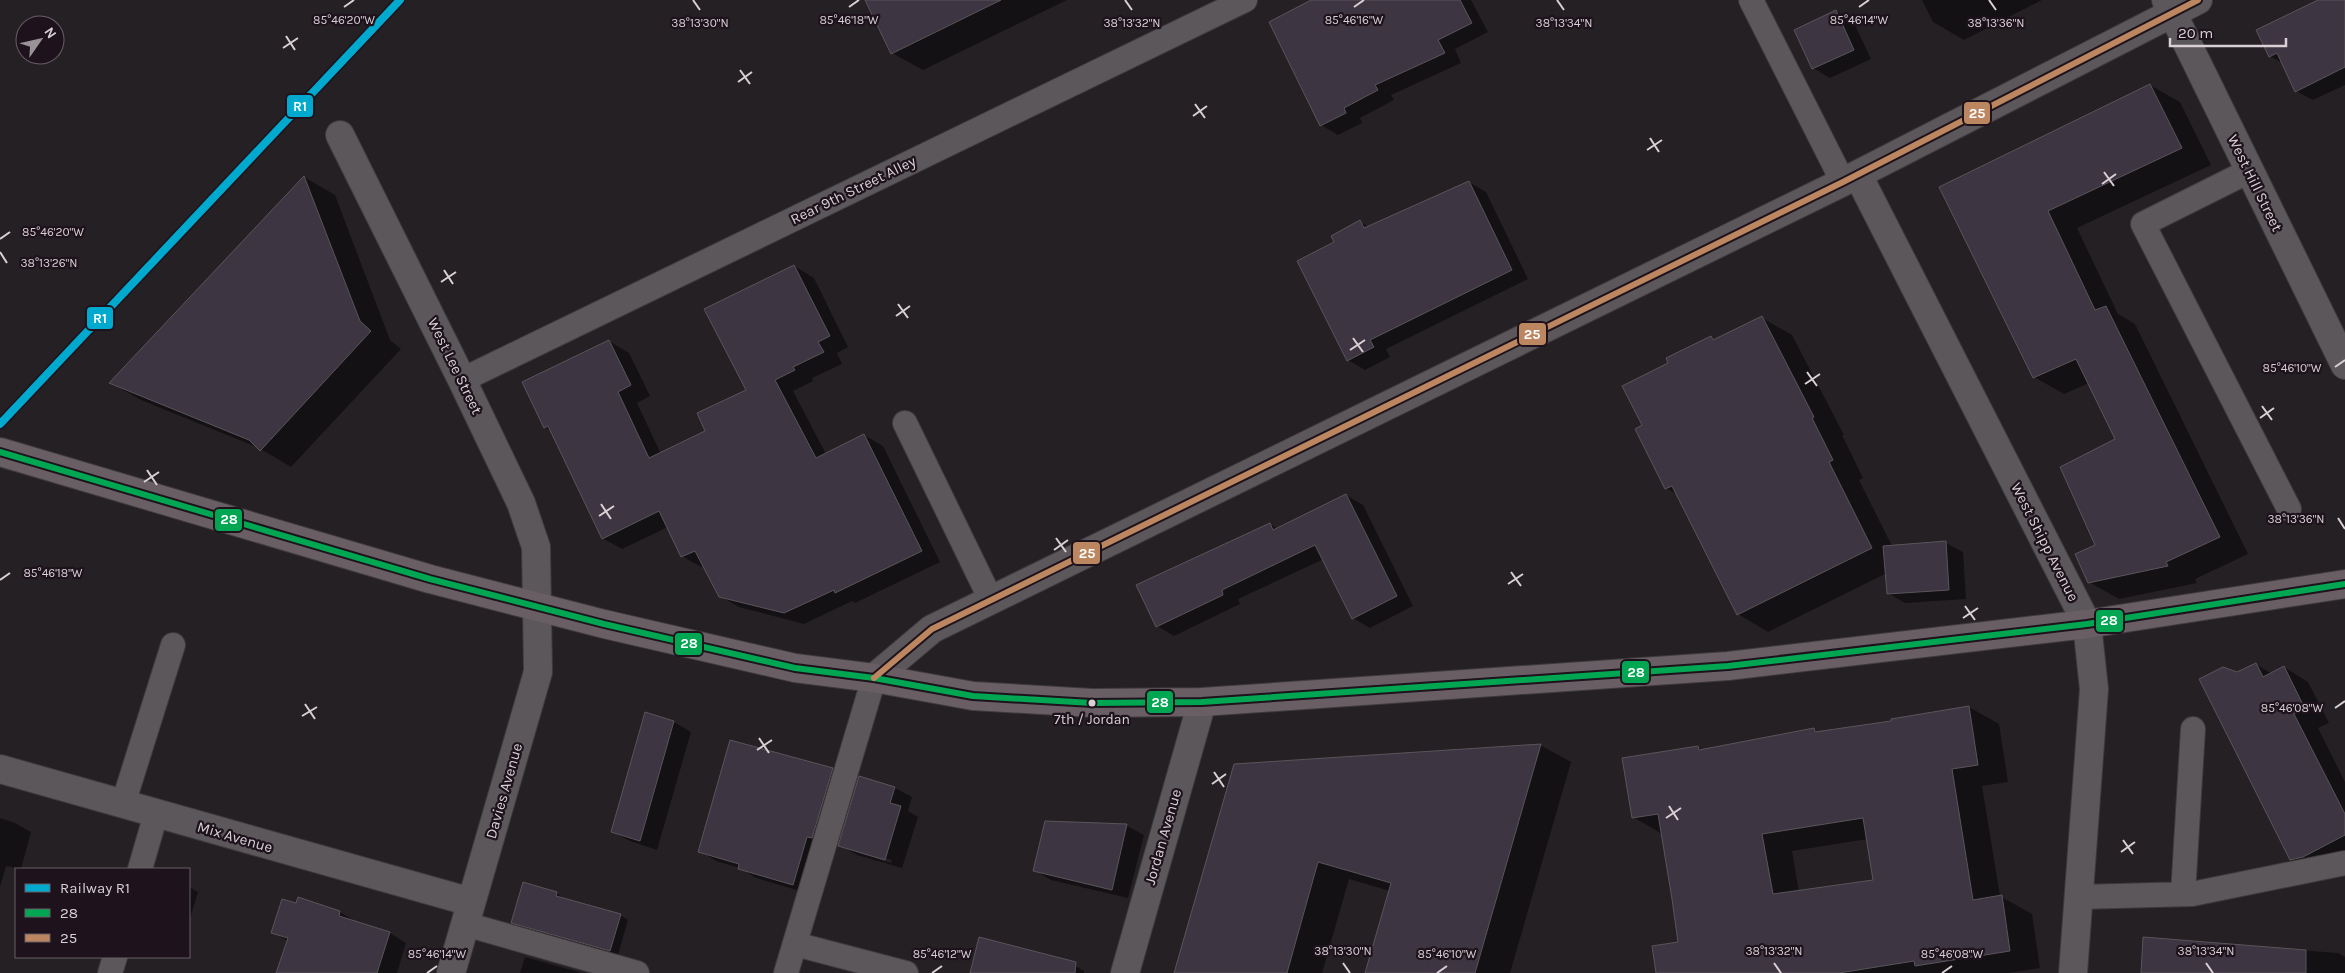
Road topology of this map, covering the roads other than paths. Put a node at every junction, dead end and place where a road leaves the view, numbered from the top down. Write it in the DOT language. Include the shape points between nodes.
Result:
graph roads {
  1 [pos="1244,0"];
  2 [pos="1750,0"];
  3 [pos="2198,0"];
  4 [pos="2169,6"];
  5 [pos="340,135"];
  6 [pos="2249,171"];
  7 [pos="1851,178"];
  8 [pos="2345,365"];
  9 [pos="462,380"];
  10 [pos="905,423"];
  11 [pos="0,452"];
  12 [pos="2289,509"];
  13 [pos="2345,584"];
  14 [pos="991,600"];
  15 [pos="538,606"];
  16 [pos="2087,624"];
  17 [pos="173,645"];
  18 [pos="874,678"];
  19 [pos="1202,702"];
  20 [pos="2193,729"];
  21 [pos="0,769"];
  22 [pos="123,804"];
  23 [pos="156,814"];
  24 [pos="2345,863"];
  25 [pos="140,868"];
  26 [pos="2183,894"];
  27 [pos="2079,897"];
  28 [pos="468,913"];
  29 [pos="795,944"];
  30 [pos="115,958"];
  31 [pos="110,973"];
  32 [pos="451,973"];
  33 [pos="637,973"];
  34 [pos="786,973"];
  35 [pos="906,973"];
  36 [pos="1124,973"];
  37 [pos="2073,973"];
  1 -- 9 [label="lane, Rear 9th Street Alley"];
  2 -- 7 [label="lane"];
  3 -- 4 [label="street"];
  4 -- 6 [label="street, West Hill Street"];
  4 -- 7 [label="street"];
  5 -- 9 [label="street, West Lee Street"];
  6 -- 8 [label="street, West Hill Street"];
  6 -- 12 [label="lane" via="2143,224"];
  7 -- 14 [label="street"];
  7 -- 16 [label="street, West Shipp Avenue"];
  9 -- 15 [label="street, West Lee Street" via="521,504 536,547"];
  10 -- 14 [label="lane"];
  11 -- 15 [label="main road" via="430,579"];
  13 -- 16 [label="main road"];
  14 -- 18 [label="street" via="932,629"];
  15 -- 18 [label="main road" via="795,668"];
  15 -- 28 [label="street, Davies Avenue" via="538,672"];
  16 -- 19 [label="main road" via="1728,666"];
  16 -- 27 [label="street, West Shipp Avenue" via="2094,689"];
  17 -- 22 [label="lane"];
  18 -- 19 [label="main road" via="973,696 1092,703"];
  18 -- 29 [label="lane"];
  19 -- 36 [label="street, Jordan Avenue"];
  20 -- 26 [label="lane"];
  21 -- 22 [label="street, Mix Avenue"];
  22 -- 23 [label="street, Mix Avenue"];
  23 -- 25 [label="lane"];
  23 -- 28 [label="street, Mix Avenue"];
  24 -- 26 [label="lane"];
  26 -- 27 [label="lane"];
  27 -- 37 [label="street, West Shipp Avenue"];
  28 -- 32 [label="street, Davies Avenue"];
  28 -- 33 [label="lane"];
  29 -- 34 [label="lane"];
  29 -- 35 [label="lane"];
  30 -- 31 [label="lane"];
}
